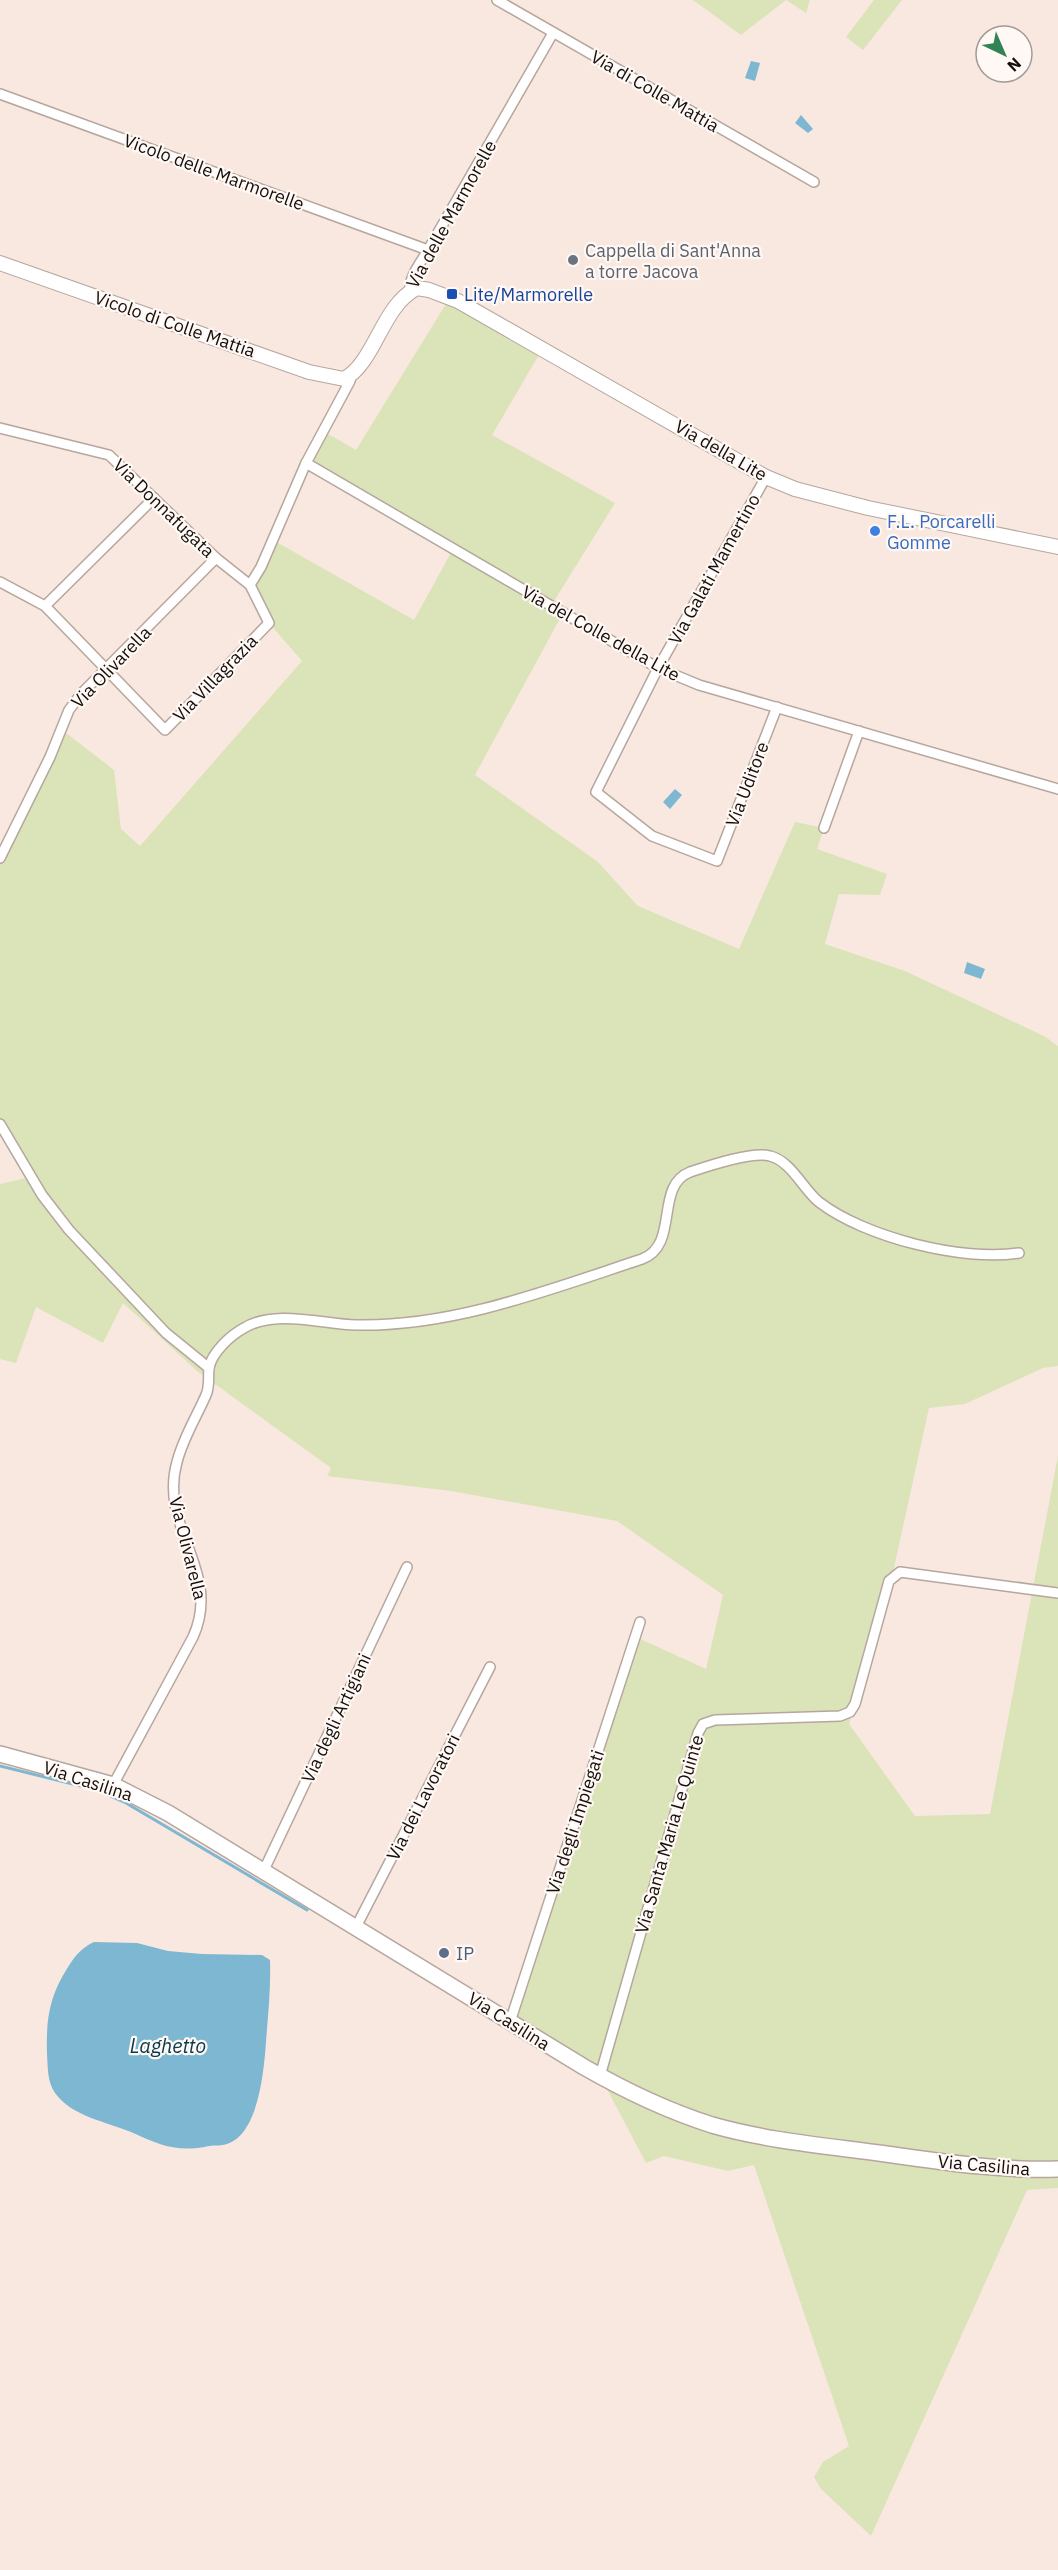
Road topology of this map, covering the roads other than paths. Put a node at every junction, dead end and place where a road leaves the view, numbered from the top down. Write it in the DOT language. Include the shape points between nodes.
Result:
graph roads {
  1 [pos="496,0"];
  2 [pos="553,33"];
  3 [pos="0,94"];
  4 [pos="814,182"];
  5 [pos="428,250"];
  6 [pos="0,263"];
  7 [pos="410,292"];
  8 [pos="351,376"];
  9 [pos="0,429"];
  10 [pos="306,464"];
  11 [pos="766,477"];
  12 [pos="154,498"];
  13 [pos="1058,547"];
  14 [pos="216,558"];
  15 [pos="0,582"];
  16 [pos="250,585"];
  17 [pos="45,606"];
  18 [pos="658,668"];
  19 [pos="106,671"];
  20 [pos="777,707"];
  21 [pos="859,731"];
  22 [pos="1058,789"];
  23 [pos="824,828"];
  24 [pos="0,858"];
  25 [pos="717,861"];
  26 [pos="0,1124"];
  27 [pos="1018,1253"];
  28 [pos="209,1368"];
  29 [pos="407,1567"];
  30 [pos="1058,1593"];
  31 [pos="640,1622"];
  32 [pos="490,1667"];
  33 [pos="0,1754"];
  34 [pos="113,1785"];
  35 [pos="264,1870"];
  36 [pos="356,1927"];
  37 [pos="510,2022"];
  38 [pos="600,2076"];
  39 [pos="1058,2169"];
  1 -- 2 [label="street, Via di Colle Mattia"];
  2 -- 4 [label="street, Via di Colle Mattia"];
  2 -- 5 [label="street, Via delle Marmorelle"];
  3 -- 5 [label="street, Vicolo delle Marmorelle"];
  5 -- 7 [label="street, Via delle Marmorelle" via="413,277"];
  6 -- 8 [label="street, Vicolo di Colle Mattia" via="309,372 344,379"];
  7 -- 8 [label="street, Via delle Marmorelle"];
  7 -- 11 [label="street, Via della Lite" via="422,288 458,301"];
  8 -- 10 [label="street, Via delle Marmorelle"];
  9 -- 12 [label="street, Via Donnafugata" via="108,455"];
  10 -- 16 [label="street, Via delle Marmorelle"];
  10 -- 18 [label="street, Via del Colle della Lite"];
  11 -- 13 [label="street, Via della Lite" via="795,489 868,508"];
  11 -- 18 [label="street, Via Galati Mamertino"];
  12 -- 14 [label="street, Via Donnafugata"];
  12 -- 17 [label="street"];
  14 -- 16 [label="street, Via Donnafugata"];
  14 -- 19 [label="street, Via Olivarella"];
  15 -- 17 [label="street"];
  16 -- 19 [label="street, Via Villagrazia" via="269,623 165,730"];
  17 -- 19 [label="street"];
  18 -- 20 [label="street, Via del Colle della Lite" via="699,686"];
  18 -- 25 [label="street, Via Galati Mamertino" via="596,792 652,836"];
  19 -- 24 [label="street, Via Olivarella" via="69,710"];
  20 -- 21 [label="street, Via del Colle della Lite"];
  20 -- 25 [label="street, Via Uditore"];
  21 -- 22 [label="street, Via del Colle della Lite"];
  21 -- 23 [label="street"];
  26 -- 28 [label="street" via="42,1195 69,1230 166,1333"];
  27 -- 28 [label="street" via="982,1256 955,1252 875,1230 819,1201 780,1160 756,1155 681,1178 672,1191 660,1244 646,1257 528,1296 436,1317 365,1324 256,1322 227,1341"];
  28 -- 34 [label="street, Via Olivarella" via="207,1390 184,1440 173,1482 176,1510 202,1590 201,1616"];
  29 -- 35 [label="street, Via degli Artigiani"];
  30 -- 38 [label="street, Via Santa Maria Le Quinte" via="900,1572 889,1581 850,1712 840,1716 715,1720 703,1724"];
  31 -- 37 [label="street, Via degli Impiegati"];
  32 -- 36 [label="street, Via dei Lavoratori"];
  33 -- 34 [label="main road, Via Casilina"];
  34 -- 35 [label="main road, Via Casilina"];
  35 -- 36 [label="main road, Via Casilina"];
  36 -- 37 [label="main road, Via Casilina"];
  37 -- 38 [label="main road, Via Casilina"];
  38 -- 39 [label="main road, Via Casilina" via="689,2116 739,2131 978,2167"];
}
